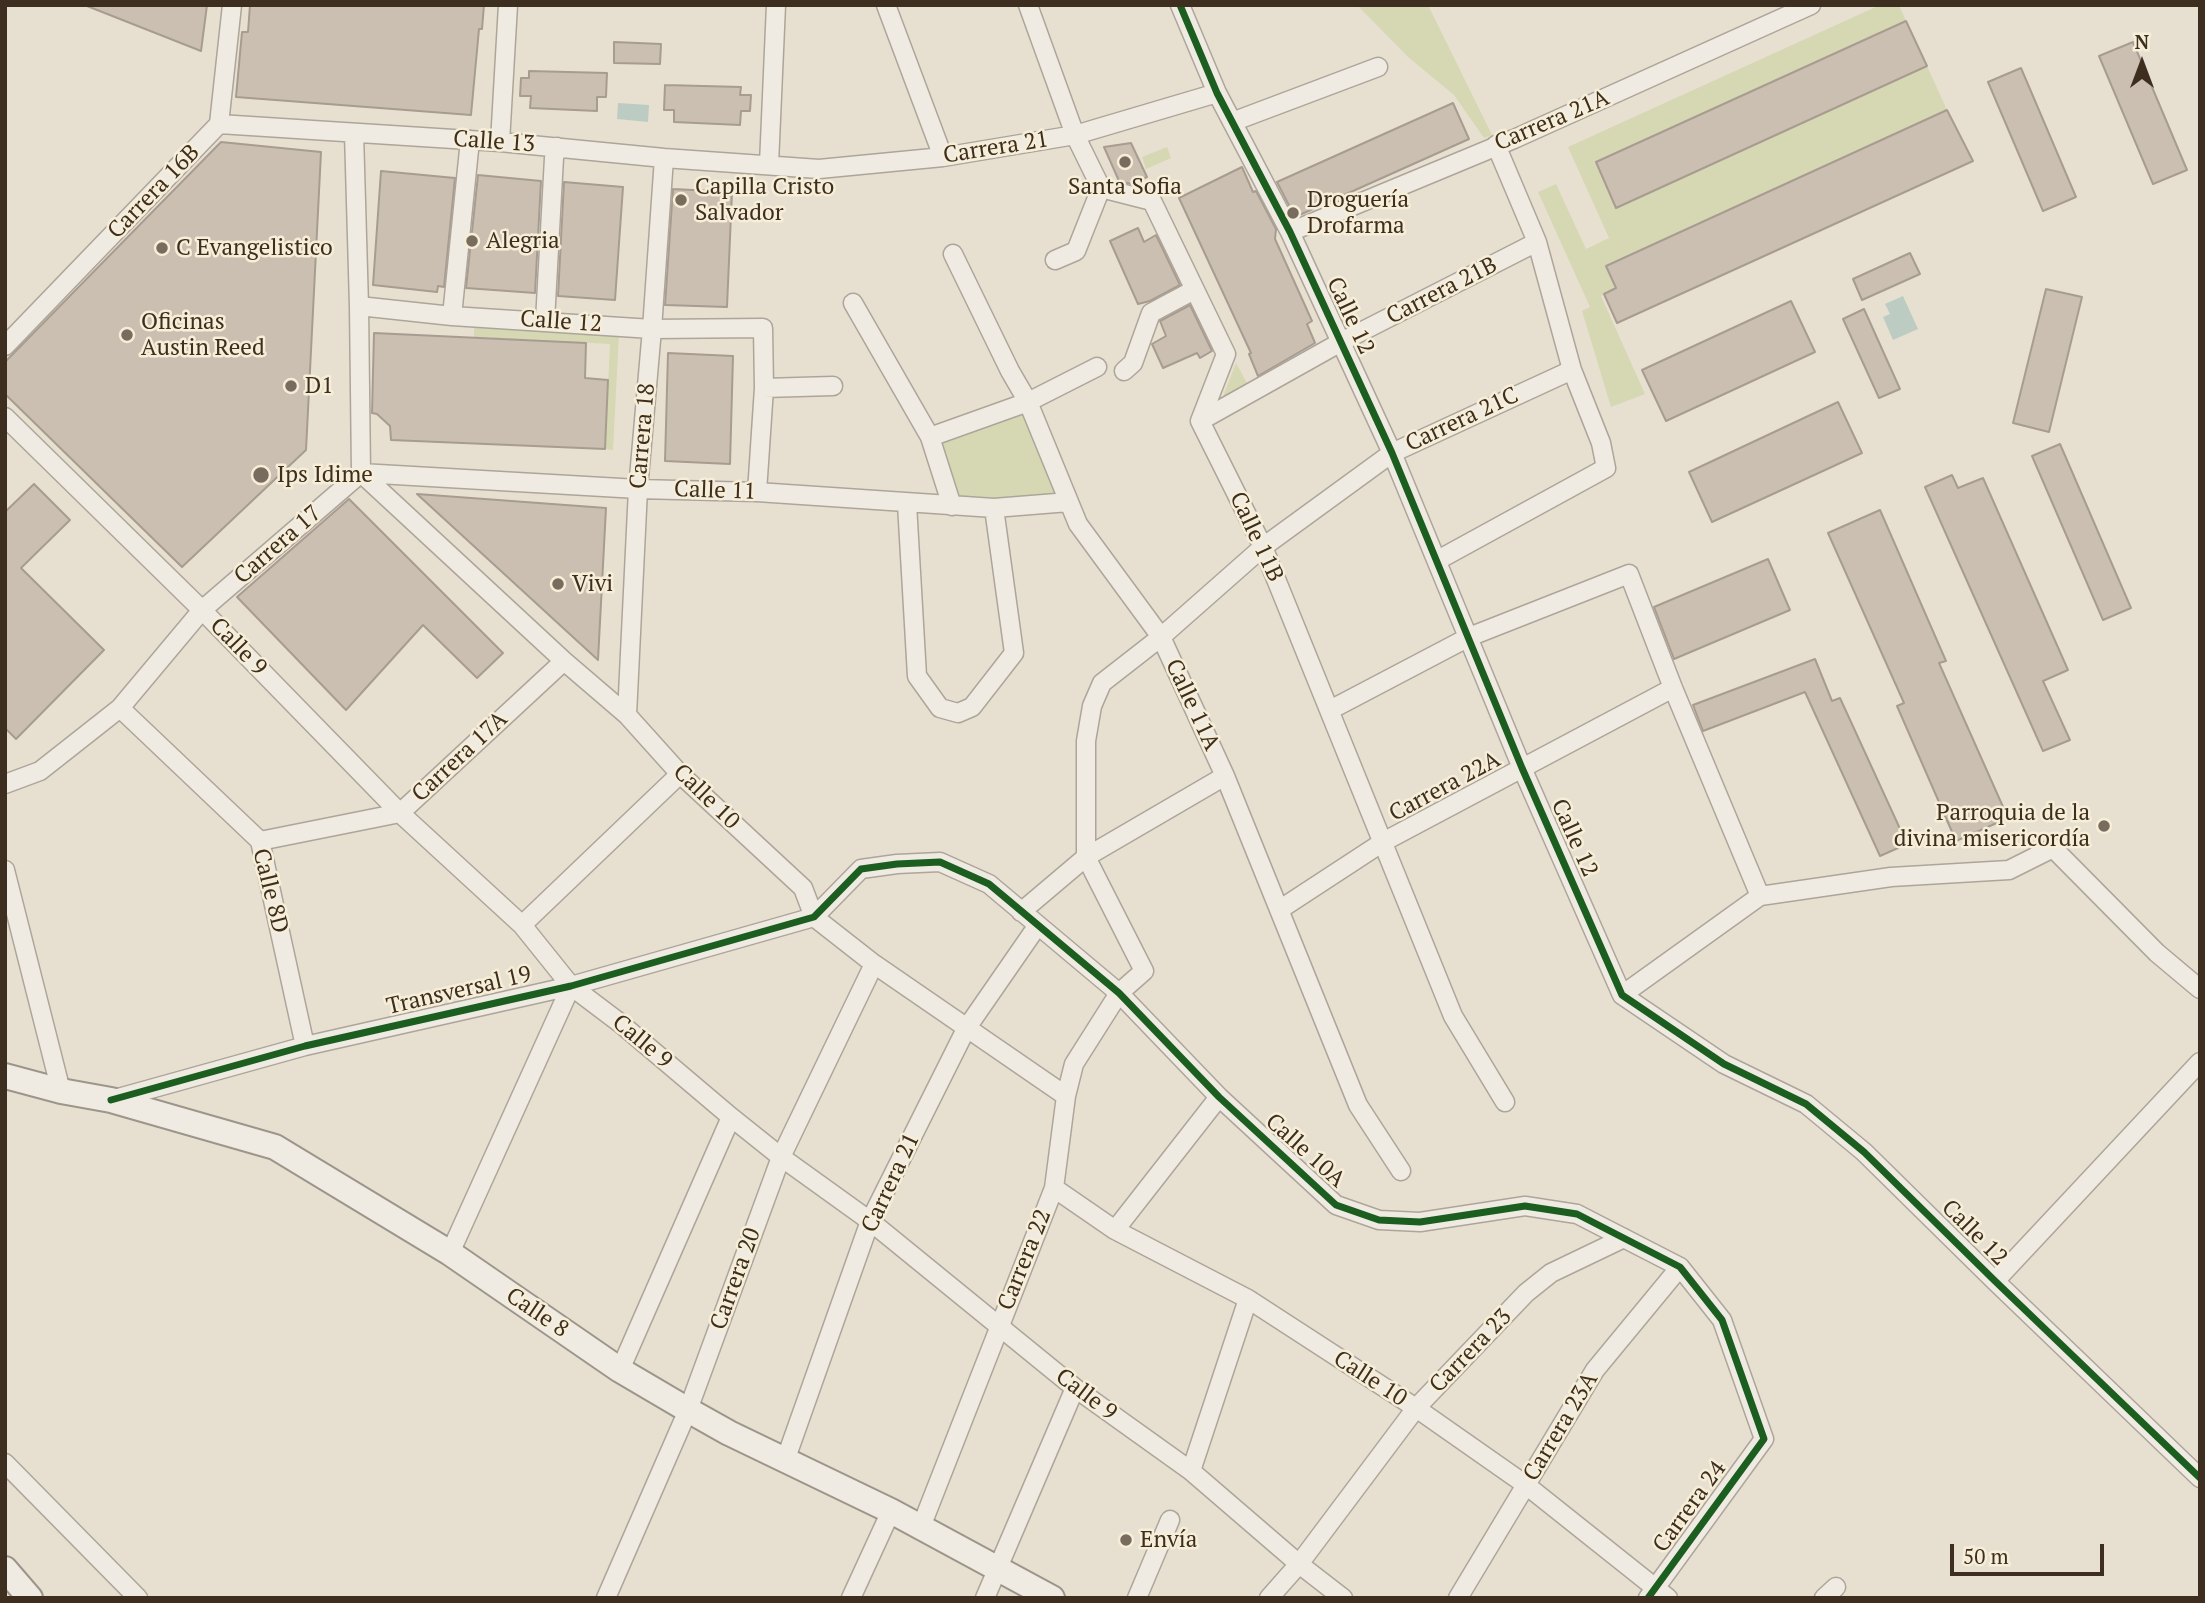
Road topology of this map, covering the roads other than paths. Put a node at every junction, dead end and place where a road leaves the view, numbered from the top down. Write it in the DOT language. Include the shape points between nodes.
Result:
graph roads {
  1 [pos="232,5"];
  2 [pos="508,5"];
  3 [pos="776,5"];
  4 [pos="886,5"];
  5 [pos="1028,5"];
  6 [pos="1811,5"];
  7 [pos="1184,7"];
  8 [pos="1378,67"];
  9 [pos="1217,93"];
  10 [pos="1232,121"];
  11 [pos="219,124"];
  12 [pos="354,133"];
  13 [pos="1075,135"];
  14 [pos="470,140"];
  15 [pos="500,142"];
  16 [pos="1496,145"];
  17 [pos="556,147"];
  18 [pos="943,157"];
  19 [pos="664,158"];
  20 [pos="769,164"];
  21 [pos="1101,188"];
  22 [pos="1290,232"];
  23 [pos="1537,243"];
  24 [pos="953,254"];
  25 [pos="1055,260"];
  26 [pos="1194,290"];
  27 [pos="853,303"];
  28 [pos="359,306"];
  29 [pos="452,316"];
  30 [pos="545,321"];
  31 [pos="652,328"];
  32 [pos="1341,342"];
  33 [pos="5,346"];
  34 [pos="1097,367"];
  35 [pos="1124,370"];
  36 [pos="1572,370"];
  37 [pos="833,386"];
  38 [pos="764,388"];
  39 [pos="1028,402"];
  40 [pos="5,417"];
  41 [pos="1200,421"];
  42 [pos="930,437"];
  43 [pos="1392,453"];
  44 [pos="361,473"];
  45 [pos="638,489"];
  46 [pos="757,492"];
  47 [pos="1069,502"];
  48 [pos="907,504"];
  49 [pos="952,506"];
  50 [pos="994,508"];
  51 [pos="1263,547"];
  52 [pos="1438,560"];
  53 [pos="202,610"];
  54 [pos="1161,637"];
  55 [pos="1469,637"];
  56 [pos="564,661"];
  57 [pos="1673,688"];
  58 [pos="121,708"];
  59 [pos="1329,710"];
  60 [pos="627,715"];
  61 [pos="1522,768"];
  62 [pos="680,774"];
  63 [pos="1226,776"];
  64 [pos="5,783"];
  65 [pos="400,813"];
  66 [pos="260,841"];
  67 [pos="1383,842"];
  68 [pos="1086,857"];
  69 [pos="5,870"];
  70 [pos="1760,896"];
  71 [pos="1279,910"];
  72 [pos="1021,912"];
  73 [pos="814,917"];
  74 [pos="522,925"];
  75 [pos="1038,925"];
  76 [pos="874,964"];
  77 [pos="571,986"];
  78 [pos="2200,989"];
  79 [pos="1119,993"];
  80 [pos="1622,995"];
  81 [pos="966,1029"];
  82 [pos="305,1046"];
  83 [pos="2200,1062"];
  84 [pos="5,1076"];
  85 [pos="61,1091"];
  86 [pos="1066,1096"];
  87 [pos="1219,1097"];
  88 [pos="111,1100"];
  89 [pos="1505,1102"];
  90 [pos="731,1117"];
  91 [pos="781,1157"];
  92 [pos="1401,1171"];
  93 [pos="1054,1188"];
  94 [pos="870,1221"];
  95 [pos="1115,1230"];
  96 [pos="1624,1238"];
  97 [pos="450,1252"];
  98 [pos="1680,1268"];
  99 [pos="1995,1281"];
  100 [pos="1248,1299"];
  101 [pos="998,1325"];
  102 [pos="620,1370"];
  103 [pos="1074,1388"];
  104 [pos="1416,1408"];
  105 [pos="688,1410"];
  106 [pos="1763,1439"];
  107 [pos="785,1461"];
  108 [pos="5,1462"];
  109 [pos="1191,1471"];
  110 [pos="2200,1478"];
  111 [pos="1526,1485"];
  112 [pos="891,1511"];
  113 [pos="1170,1520"];
  114 [pos="921,1527"];
  115 [pos="1299,1564"];
  116 [pos="998,1568"];
  117 [pos="5,1569"];
  118 [pos="1658,1594"];
  119 [pos="30,1598"];
  120 [pos="138,1598"];
  121 [pos="606,1598"];
  122 [pos="851,1598"];
  123 [pos="985,1598"];
  124 [pos="1052,1598"];
  125 [pos="1137,1598"];
  126 [pos="1269,1598"];
  127 [pos="1343,1598"];
  128 [pos="1458,1598"];
  1 -- 11 [label="street, Carrera 16B"];
  2 -- 15 [label="street"];
  3 -- 20 [label="street"];
  4 -- 18 [label="street"];
  5 -- 13 [label="street"];
  6 -- 16 [label="street, Carrera 21A"];
  7 -- 9 [label="street, Calle 12"];
  8 -- 10 [label="street"];
  9 -- 10 [label="street, Calle 12"];
  9 -- 13 [label="street, Carrera 21"];
  10 -- 22 [label="street, Calle 12"];
  11 -- 12 [label="street, Calle 13"];
  11 -- 33 [label="street, Carrera 16B"];
  12 -- 14 [label="street, Calle 13"];
  12 -- 28 [label="street"];
  13 -- 18 [label="street, Carrera 21"];
  13 -- 21 [label="street"];
  14 -- 15 [label="street, Calle 13"];
  14 -- 29 [label="street"];
  15 -- 17 [label="street, Calle 13"];
  16 -- 22 [label="street, Carrera 21A"];
  16 -- 23 [label="street"];
  17 -- 19 [label="street, Calle 13"];
  17 -- 30 [label="street"];
  18 -- 20 [label="street, Carrera 21" via="819,169"];
  19 -- 20 [label="street, Calle 13"];
  19 -- 31 [label="street, Carrera 18"];
  21 -- 25 [label="street" via="1076,251"];
  21 -- 26 [label="street" via="1152,201"];
  22 -- 32 [label="street, Calle 12"];
  23 -- 32 [label="street, Carrera 21B"];
  23 -- 36 [label="street"];
  24 -- 39 [label="street, Calle 11A"];
  26 -- 35 [label="street" via="1151,313 1133,363"];
  26 -- 41 [label="street" via="1226,354"];
  27 -- 42 [label="street"];
  28 -- 29 [label="street, Calle 12"];
  28 -- 44 [label="street"];
  29 -- 30 [label="street, Calle 12"];
  30 -- 31 [label="street, Calle 12"];
  31 -- 38 [label="street, Calle 12" via="763,328"];
  31 -- 45 [label="street, Carrera 18"];
  32 -- 41 [label="street, Carrera 21B"];
  32 -- 43 [label="street, Calle 12"];
  34 -- 39 [label="street"];
  36 -- 43 [label="street, Carrera 21C"];
  36 -- 52 [label="street" via="1601,443 1605,468"];
  37 -- 38 [label="street"];
  38 -- 46 [label="street"];
  39 -- 42 [label="street"];
  39 -- 47 [label="street, Calle 11A"];
  40 -- 53 [label="street, Calle 9"];
  41 -- 51 [label="street, Calle 11B"];
  42 -- 49 [label="street"];
  43 -- 51 [label="street, Carrera 21C"];
  43 -- 52 [label="street, Calle 12"];
  44 -- 45 [label="street, Calle 11"];
  44 -- 53 [label="street, Carrera 17"];
  44 -- 56 [label="street, Calle 10"];
  45 -- 46 [label="street, Calle 11"];
  45 -- 60 [label="street, Carrera 18"];
  46 -- 48 [label="street, Calle 11"];
  47 -- 50 [label="street, Calle 11"];
  47 -- 54 [label="street, Calle 11A" via="1078,524"];
  48 -- 49 [label="street, Calle 11"];
  48 -- 50 [label="street" via="916,676 940,708 958,713 972,707 1014,653"];
  49 -- 50 [label="street, Calle 11"];
  51 -- 54 [label="street, Carrera 21C"];
  51 -- 59 [label="street, Calle 11B"];
  52 -- 55 [label="street, Calle 12"];
  53 -- 58 [label="street, Carrera 17"];
  53 -- 65 [label="street, Calle 9"];
  54 -- 63 [label="street, Calle 11A"];
  54 -- 68 [label="street, Carrera 21C" via="1102,683 1092,706 1086,741"];
  55 -- 57 [label="street" via="1629,574"];
  55 -- 59 [label="street"];
  55 -- 61 [label="street, Calle 12"];
  56 -- 60 [label="street, Calle 10"];
  56 -- 65 [label="street, Carrera 17A"];
  57 -- 61 [label="street, Carrera 22A"];
  57 -- 70 [label="street"];
  58 -- 64 [label="street, Carrera 17" via="40,771"];
  58 -- 66 [label="street, Calle 8D"];
  59 -- 67 [label="street, Calle 11B"];
  60 -- 62 [label="street, Calle 10"];
  61 -- 67 [label="street, Carrera 22A"];
  61 -- 80 [label="street, Calle 12"];
  62 -- 73 [label="street, Calle 10" via="803,888"];
  62 -- 74 [label="street"];
  63 -- 68 [label="street"];
  63 -- 71 [label="street, Calle 11A"];
  65 -- 66 [label="street, Carrera 17A"];
  65 -- 74 [label="street, Calle 9"];
  66 -- 82 [label="street, Calle 8D"];
  67 -- 71 [label="street, Carrera 22A"];
  67 -- 89 [label="street, Calle 11B" via="1453,1016"];
  68 -- 72 [label="street"];
  68 -- 79 [label="street" via="1144,971"];
  69 -- 85 [label="street"];
  70 -- 78 [label="street" via="1891,877 2009,870 2053,848 2157,953"];
  70 -- 80 [label="street"];
  71 -- 92 [label="street, Calle 11A" via="1358,1105"];
  72 -- 73 [label="street, Calle 10A" via="989,884 940,862 862,869"];
  72 -- 75 [label="street, Calle 10A"];
  73 -- 76 [label="street, Calle 10"];
  73 -- 77 [label="street, Transversal 19"];
  74 -- 77 [label="street, Calle 9"];
  75 -- 79 [label="street, Calle 10A"];
  75 -- 81 [label="street, Carrera 21"];
  76 -- 81 [label="street, Calle 10"];
  76 -- 91 [label="street, Carrera 20"];
  77 -- 82 [label="street, Transversal 19"];
  77 -- 90 [label="street, Calle 9"];
  77 -- 97 [label="street"];
  79 -- 86 [label="street, Carrera 22" via="1074,1064"];
  79 -- 87 [label="street, Calle 10A"];
  80 -- 99 [label="street, Calle 12" via="1724,1064 1806,1104 1864,1152"];
  81 -- 86 [label="street, Calle 10"];
  81 -- 94 [label="street, Carrera 21"];
  82 -- 88 [label="street, Transversal 19"];
  83 -- 99 [label="street"];
  84 -- 85 [label="street, Calle 8"];
  85 -- 88 [label="street, Calle 8"];
  86 -- 93 [label="street, Carrera 22"];
  87 -- 95 [label="street"];
  87 -- 96 [label="street, Calle 10A" via="1336,1205 1347,1209 1380,1220 1420,1222 1525,1206 1577,1214"];
  88 -- 97 [label="street, Calle 8" via="275,1147"];
  90 -- 91 [label="street, Calle 9"];
  90 -- 102 [label="street"];
  91 -- 94 [label="street, Calle 9"];
  91 -- 105 [label="street, Carrera 20"];
  93 -- 95 [label="street, Calle 10"];
  93 -- 101 [label="street, Carrera 22"];
  94 -- 101 [label="street, Calle 9"];
  94 -- 107 [label="street, Carrera 21"];
  95 -- 100 [label="street, Calle 10"];
  96 -- 98 [label="street, Calle 10A"];
  96 -- 104 [label="street, Carrera 23" via="1551,1273 1526,1293"];
  97 -- 102 [label="street, Calle 8"];
  98 -- 106 [label="street, Calle 10A" via="1722,1320"];
  98 -- 111 [label="street, Carrera 23A" via="1595,1370"];
  99 -- 110 [label="street, Calle 12"];
  100 -- 104 [label="street, Calle 10"];
  100 -- 109 [label="street"];
  101 -- 103 [label="street, Calle 9"];
  101 -- 114 [label="street, Carrera 22"];
  102 -- 105 [label="street, Calle 8"];
  103 -- 109 [label="street, Calle 9"];
  103 -- 116 [label="street"];
  104 -- 111 [label="street, Calle 10"];
  104 -- 115 [label="street, Carrera 23"];
  105 -- 107 [label="street, Calle 8"];
  105 -- 121 [label="street, Carrera 20"];
  106 -- 118 [label="street, Carrera 24"];
  107 -- 112 [label="street, Calle 8"];
  108 -- 120 [label="street"];
  109 -- 115 [label="street, Calle 9"];
  111 -- 118 [label="street, Calle 10"];
  111 -- 128 [label="street, Carrera 23A"];
  112 -- 114 [label="street, Calle 8"];
  112 -- 122 [label="street"];
  113 -- 125 [label="street"];
  114 -- 116 [label="street, Calle 8"];
  115 -- 126 [label="street, Carrera 23"];
  115 -- 127 [label="street, Calle 9"];
  116 -- 123 [label="street"];
  116 -- 124 [label="street, Calle 8"];
  117 -- 119 [label="street"];
}
